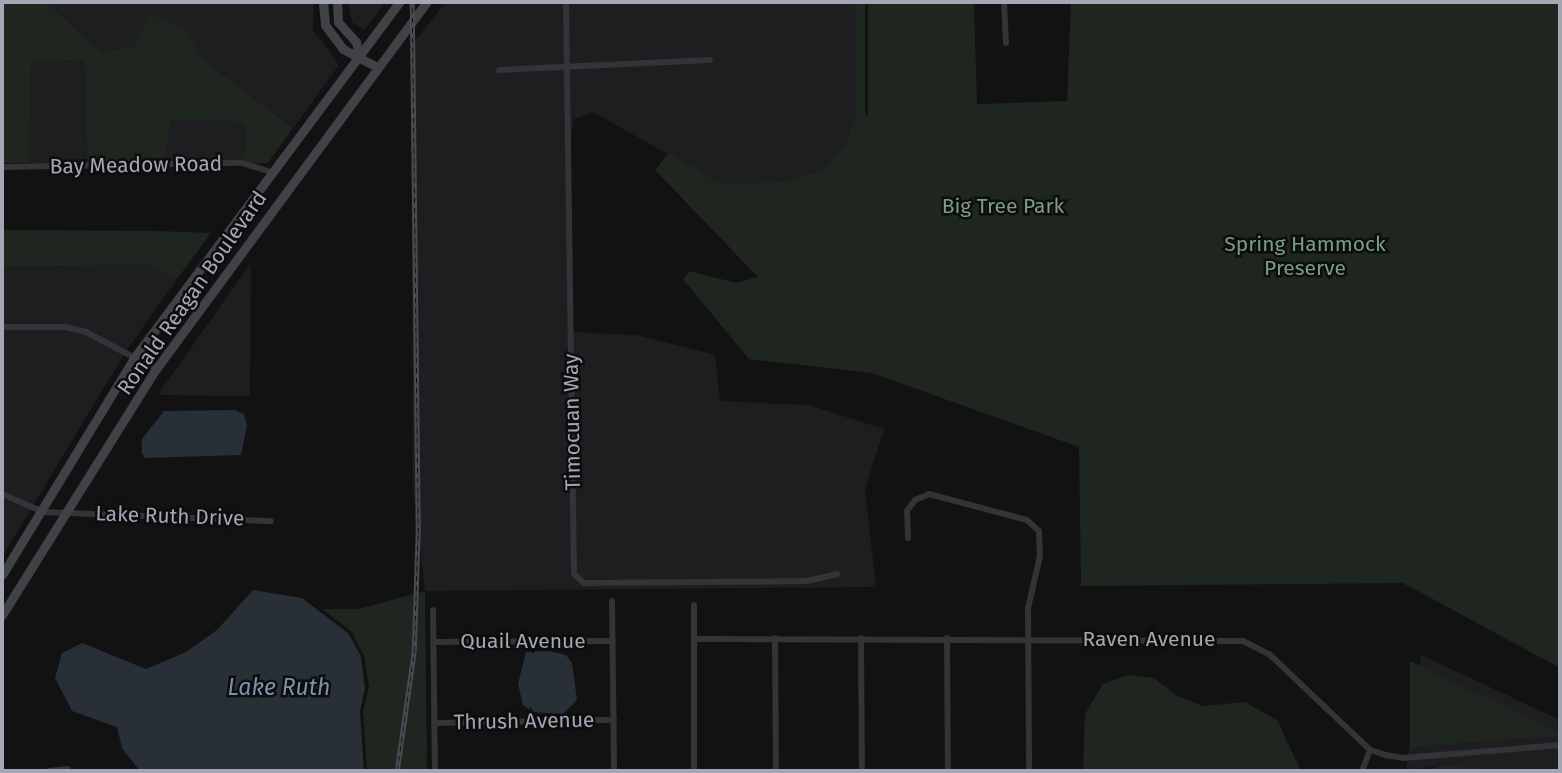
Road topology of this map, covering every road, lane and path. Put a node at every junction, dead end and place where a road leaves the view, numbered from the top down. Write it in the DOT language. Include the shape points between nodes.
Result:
graph roads {
  1 [pos="323,2"];
  2 [pos="337,2"];
  3 [pos="399,2"];
  4 [pos="427,2"];
  5 [pos="566,2"];
  6 [pos="1004,2"];
  7 [pos="1006,43"];
  8 [pos="359,55"];
  9 [pos="710,60"];
  10 [pos="377,68"];
  11 [pos="499,70"];
  12 [pos="567,71"];
  13 [pos="2,167"];
  14 [pos="269,171"];
  15 [pos="2,327"];
  16 [pos="134,358"];
  17 [pos="156,369"];
  18 [pos="2,494"];
  19 [pos="43,512"];
  20 [pos="69,512"];
  21 [pos="271,521"];
  22 [pos="908,538"];
  23 [pos="837,574"];
  24 [pos="2,575"];
  25 [pos="612,601"];
  26 [pos="694,605"];
  27 [pos="433,610"];
  28 [pos="2,615"];
  29 [pos="775,638"];
  30 [pos="861,638"];
  31 [pos="947,638"];
  32 [pos="1028,638"];
  33 [pos="695,639"];
  34 [pos="612,641"];
  35 [pos="434,642"];
  36 [pos="614,720"];
  37 [pos="434,723"];
  38 [pos="1560,745"];
  39 [pos="1370,750"];
  40 [pos="68,769"];
  41 [pos="49,771"];
  42 [pos="435,771"];
  43 [pos="614,771"];
  44 [pos="694,771"];
  45 [pos="776,771"];
  46 [pos="862,771"];
  47 [pos="948,771"];
  48 [pos="1029,771"];
  49 [pos="1362,771"];
  1 -- 8 [label="main road" via="324,25 343,49"];
  2 -- 8 [label="main road" via="338,22 356,42"];
  3 -- 8 [label="main road, Ronald Reagan Boulevard"];
  4 -- 10 [label="main road, Ronald Reagan Boulevard"];
  5 -- 12 [label="street, Timocuan Way"];
  6 -- 7 [label="street"];
  8 -- 10 [label="main road"];
  8 -- 14 [label="main road, Ronald Reagan Boulevard"];
  9 -- 12 [label="street"];
  10 -- 17 [label="main road, Ronald Reagan Boulevard"];
  11 -- 12 [label="street"];
  12 -- 23 [label="street, Timocuan Way" via="577,581 807,581"];
  13 -- 14 [label="street, Bay Meadow Road" via="242,163"];
  14 -- 16 [label="main road, Ronald Reagan Boulevard"];
  15 -- 16 [label="street" via="65,327 86,332"];
  16 -- 17 [label="street"];
  16 -- 19 [label="main road, Ronald Reagan Boulevard"];
  17 -- 20 [label="main road, Ronald Reagan Boulevard"];
  18 -- 19 [label="street"];
  19 -- 20 [label="street, Lake Ruth Drive"];
  19 -- 24 [label="main road, Ronald Reagan Boulevard"];
  20 -- 21 [label="street, Lake Ruth Drive"];
  20 -- 28 [label="main road, Ronald Reagan Boulevard"];
  22 -- 32 [label="street" via="907,512 915,500 929,494 1034,524 1041,543 1030,597"];
  25 -- 34 [label="street"];
  26 -- 33 [label="street"];
  27 -- 35 [label="street"];
  29 -- 30 [label="street, Raven Avenue"];
  29 -- 33 [label="street, Raven Avenue"];
  29 -- 45 [label="street"];
  30 -- 31 [label="street, Raven Avenue"];
  30 -- 46 [label="street"];
  31 -- 32 [label="street, Raven Avenue"];
  31 -- 47 [label="street"];
  32 -- 39 [label="street, Raven Avenue" via="1227,639 1256,645"];
  32 -- 48 [label="street"];
  33 -- 44 [label="street"];
  34 -- 35 [label="street, Quail Avenue"];
  34 -- 36 [label="street"];
  35 -- 37 [label="street"];
  36 -- 37 [label="street, Thrush Avenue"];
  36 -- 43 [label="street"];
  37 -- 42 [label="street"];
  38 -- 39 [label="street, Raven Avenue" via="1403,758"];
  39 -- 49 [label="street"];
  40 -- 41 [label="street"];
}
